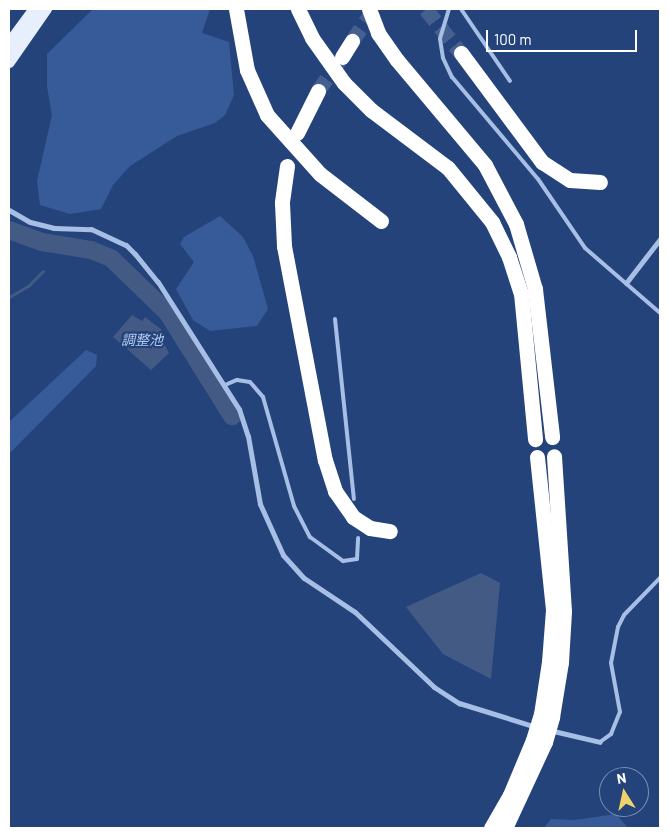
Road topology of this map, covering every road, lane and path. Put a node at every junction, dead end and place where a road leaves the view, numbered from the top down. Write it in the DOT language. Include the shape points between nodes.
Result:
graph roads {
  1 [pos="35,9"];
  2 [pos="46,9"];
  3 [pos="236,9"];
  4 [pos="298,9"];
  5 [pos="369,9"];
  6 [pos="375,9"];
  7 [pos="449,9"];
  8 [pos="461,9"];
  9 [pos="352,41"];
  10 [pos="9,44"];
  11 [pos="387,47"];
  12 [pos="461,53"];
  13 [pos="342,57"];
  14 [pos="9,62"];
  15 [pos="510,81"];
  16 [pos="318,91"];
  17 [pos="297,133"];
  18 [pos="287,166"];
  19 [pos="600,182"];
  20 [pos="9,210"];
  21 [pos="381,221"];
  22 [pos="660,239"];
  23 [pos="626,283"];
  24 [pos="660,313"];
  25 [pos="335,319"];
  26 [pos="225,385"];
  27 [pos="552,437"];
  28 [pos="535,438"];
  29 [pos="554,456"];
  30 [pos="537,457"];
  31 [pos="354,499"];
  32 [pos="390,531"];
  33 [pos="358,538"];
  34 [pos="660,578"];
  35 [pos="546,716"];
  36 [pos="539,741"];
  37 [pos="600,742"];
  38 [pos="491,828"];
  39 [pos="505,828"];
  1 -- 10 [label="main road"];
  2 -- 14 [label="main road"];
  3 -- 21 [label="highway" via="247,70 267,115 320,174"];
  4 -- 28 [label="highway" via="321,52 344,83 371,110 448,168 492,222 509,257 521,293"];
  5 -- 11 [label="highway"];
  6 -- 11 [label="highway"];
  7 -- 23 [label="lane" via="440,39 443,58 452,77 538,179 585,248"];
  8 -- 15 [label="lane"];
  9 -- 13 [label="highway"];
  11 -- 27 [label="highway" via="472,147 497,185 516,224 535,289"];
  12 -- 19 [label="highway" via="542,162 570,180"];
  16 -- 17 [label="highway"];
  18 -- 32 [label="highway" via="282,203 284,246 325,460 335,491 353,517 370,528"];
  20 -- 26 [label="street" via="30,222 54,228 92,229 126,245 158,282"];
  22 -- 23 [label="street"];
  23 -- 24 [label="lane"];
  25 -- 31 [label="lane"];
  26 -- 33 [label="lane" via="244,380 256,386 263,397 294,506 310,537 343,561 357,559"];
  26 -- 37 [label="street" via="248,436 260,504 269,528 283,555 304,578 355,612 434,686 459,703 492,716"];
  29 -- 35 [label="highway" via="564,611 561,662"];
  30 -- 35 [label="highway" via="553,610"];
  34 -- 37 [label="lane" via="628,610 618,627 611,663 620,712 611,734"];
  35 -- 36 [label="highway, bridge"];
  36 -- 38 [label="highway"];
  36 -- 39 [label="highway"];
}
